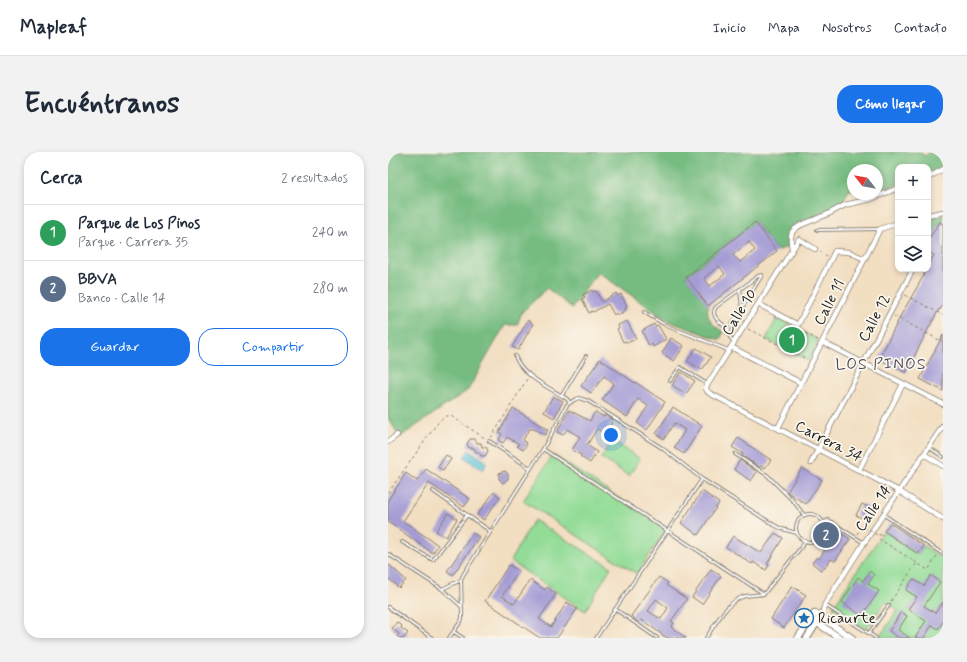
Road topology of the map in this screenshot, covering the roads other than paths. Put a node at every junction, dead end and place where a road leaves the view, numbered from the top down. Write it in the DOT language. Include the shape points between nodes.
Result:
graph roads {
  1 [pos="943,169"];
  2 [pos="931,176"];
  3 [pos="895,189"];
  4 [pos="941,212"];
  5 [pos="931,214"];
  6 [pos="895,224"];
  7 [pos="880,229"];
  8 [pos="817,230"];
  9 [pos="792,249"];
  10 [pos="815,249"];
  11 [pos="865,259"];
  12 [pos="911,272"];
  13 [pos="740,289"];
  14 [pos="758,304"];
  15 [pos="742,308"];
  16 [pos="644,312"];
  17 [pos="729,330"];
  18 [pos="822,342"];
  19 [pos="731,346"];
  20 [pos="515,356"];
  21 [pos="586,356"];
  22 [pos="864,363"];
  23 [pos="670,382"];
  24 [pos="801,382"];
  25 [pos="903,384"];
  26 [pos="706,385"];
  27 [pos="562,395"];
  28 [pos="570,403"];
  29 [pos="943,404"];
  30 [pos="943,426"];
  31 [pos="778,428"];
  32 [pos="397,435"];
  33 [pos="489,441"];
  34 [pos="388,442"];
  35 [pos="929,447"];
  36 [pos="542,449"];
  37 [pos="819,449"];
  38 [pos="735,454"];
  39 [pos="924,454"];
  40 [pos="943,457"];
  41 [pos="811,464"];
  42 [pos="943,466"];
  43 [pos="530,468"];
  44 [pos="859,470"];
  45 [pos="702,479"];
  46 [pos="432,491"];
  47 [pos="899,491"];
  48 [pos="883,514"];
  49 [pos="467,515"];
  50 [pos="804,515"];
  51 [pos="943,519"];
  52 [pos="824,522"];
  53 [pos="668,530"];
  54 [pos="490,531"];
  55 [pos="797,533"];
  56 [pos="806,541"];
  57 [pos="402,542"];
  58 [pos="864,543"];
  59 [pos="388,554"];
  60 [pos="943,554"];
  61 [pos="461,580"];
  62 [pos="442,589"];
  63 [pos="764,594"];
  64 [pos="824,604"];
  65 [pos="889,605"];
  66 [pos="388,607"];
  67 [pos="462,607"];
  68 [pos="615,609"];
  69 [pos="818,615"];
  70 [pos="811,619"];
  71 [pos="817,623"];
  72 [pos="454,632"];
  73 [pos="869,633"];
  74 [pos="943,634"];
  75 [pos="432,638"];
  76 [pos="449,638"];
  77 [pos="463,638"];
  78 [pos="596,638"];
  79 [pos="657,638"];
  80 [pos="706,638"];
  81 [pos="798,638"];
  82 [pos="807,638"];
  83 [pos="840,638"];
  84 [pos="852,638"];
  85 [pos="876,638"];
  86 [pos="940,638"];
  1 -- 2 [label="street"];
  3 -- 9 [label="street, Calle 10" via="871,199 845,205 801,225 792,232"];
  4 -- 5 [label="street"];
  6 -- 7 [label="street"];
  7 -- 8 [label="lane"];
  7 -- 11 [label="street, Calle 11"];
  9 -- 10 [label="street, Calle 10" via="799,238"];
  9 -- 14 [label="street, Calle 10"];
  11 -- 14 [label="street" via="849,252 836,251 798,325"];
  11 -- 18 [label="street, Calle 11"];
  12 -- 22 [label="street, Calle 12"];
  13 -- 15 [label="lane"];
  13 -- 15 [label="lane" via="762,275"];
  13 -- 17 [label="lane" via="714,311 715,318"];
  14 -- 19 [label="street, Calle 10"];
  15 -- 17 [label="lane"];
  16 -- 19 [label="lane" via="667,326"];
  17 -- 19 [label="lane" via="727,333"];
  18 -- 22 [label="street"];
  18 -- 24 [label="street, Calle 11"];
  19 -- 24 [label="street"];
  19 -- 26 [label="street, Calle 10"];
  20 -- 27 [label="lane" via="517,363 529,375"];
  21 -- 27 [label="lane"];
  22 -- 25 [label="street"];
  22 -- 37 [label="street, Calle 12"];
  23 -- 26 [label="lane" via="680,367"];
  24 -- 31 [label="street, Calle 11"];
  25 -- 29 [label="street"];
  25 -- 44 [label="street"];
  26 -- 31 [label="street, Carrera 34" via="707,392"];
  27 -- 28 [label="lane"];
  28 -- 36 [label="lane"];
  28 -- 45 [label="lane" via="579,398 588,401 662,448"];
  30 -- 35 [label="street, Calle 14"];
  31 -- 37 [label="street, Carrera 34"];
  32 -- 34 [label="street"];
  33 -- 43 [label="lane"];
  35 -- 39 [label="street, Calle 14"];
  35 -- 40 [label="lane"];
  36 -- 43 [label="lane"];
  36 -- 53 [label="lane"];
  37 -- 41 [label="street, Calle 12"];
  37 -- 44 [label="street, Carrera 34"];
  38 -- 50 [label="lane" via="767,475"];
  39 -- 42 [label="street"];
  39 -- 47 [label="street, Calle 14"];
  43 -- 54 [label="lane"];
  44 -- 47 [label="street, Carrera 34"];
  45 -- 53 [label="lane"];
  45 -- 55 [label="lane" via="774,525"];
  46 -- 49 [label="lane"];
  47 -- 48 [label="street, Calle 14"];
  47 -- 51 [label="street, Carrera 34"];
  48 -- 58 [label="street, Calle 14"];
  48 -- 60 [label="lane"];
  49 -- 54 [label="lane"];
  49 -- 57 [label="lane" via="433,560"];
  50 -- 52 [label="lane" via="813,513"];
  50 -- 55 [label="lane" via="796,525"];
  52 -- 56 [label="lane" via="825,530 821,537 814,542"];
  52 -- 58 [label="lane" via="828,520"];
  53 -- 63 [label="lane"];
  53 -- 68 [label="lane"];
  54 -- 61 [label="lane"];
  55 -- 56 [label="lane"];
  56 -- 63 [label="lane"];
  58 -- 64 [label="street, Calle 14"];
  59 -- 62 [label="lane"];
  61 -- 62 [label="lane"];
  61 -- 67 [label="lane"];
  62 -- 67 [label="lane"];
  63 -- 80 [label="lane" via="743,597 735,601 726,609"];
  64 -- 69 [label="street, Calle 14"];
  64 -- 73 [label="lane"];
  65 -- 73 [label="lane"];
  66 -- 75 [label="lane"];
  67 -- 72 [label="lane" via="462,619"];
  68 -- 78 [label="lane"];
  68 -- 79 [label="lane"];
  69 -- 70 [label="main road"];
  69 -- 71 [label="main road"];
  69 -- 84 [label="main road"];
  70 -- 71 [label="main road"];
  70 -- 81 [label="main road"];
  71 -- 82 [label="main road"];
  71 -- 83 [label="main road"];
  72 -- 76 [label="lane"];
  72 -- 77 [label="lane"];
  73 -- 85 [label="lane"];
  74 -- 86 [label="lane"];
}
